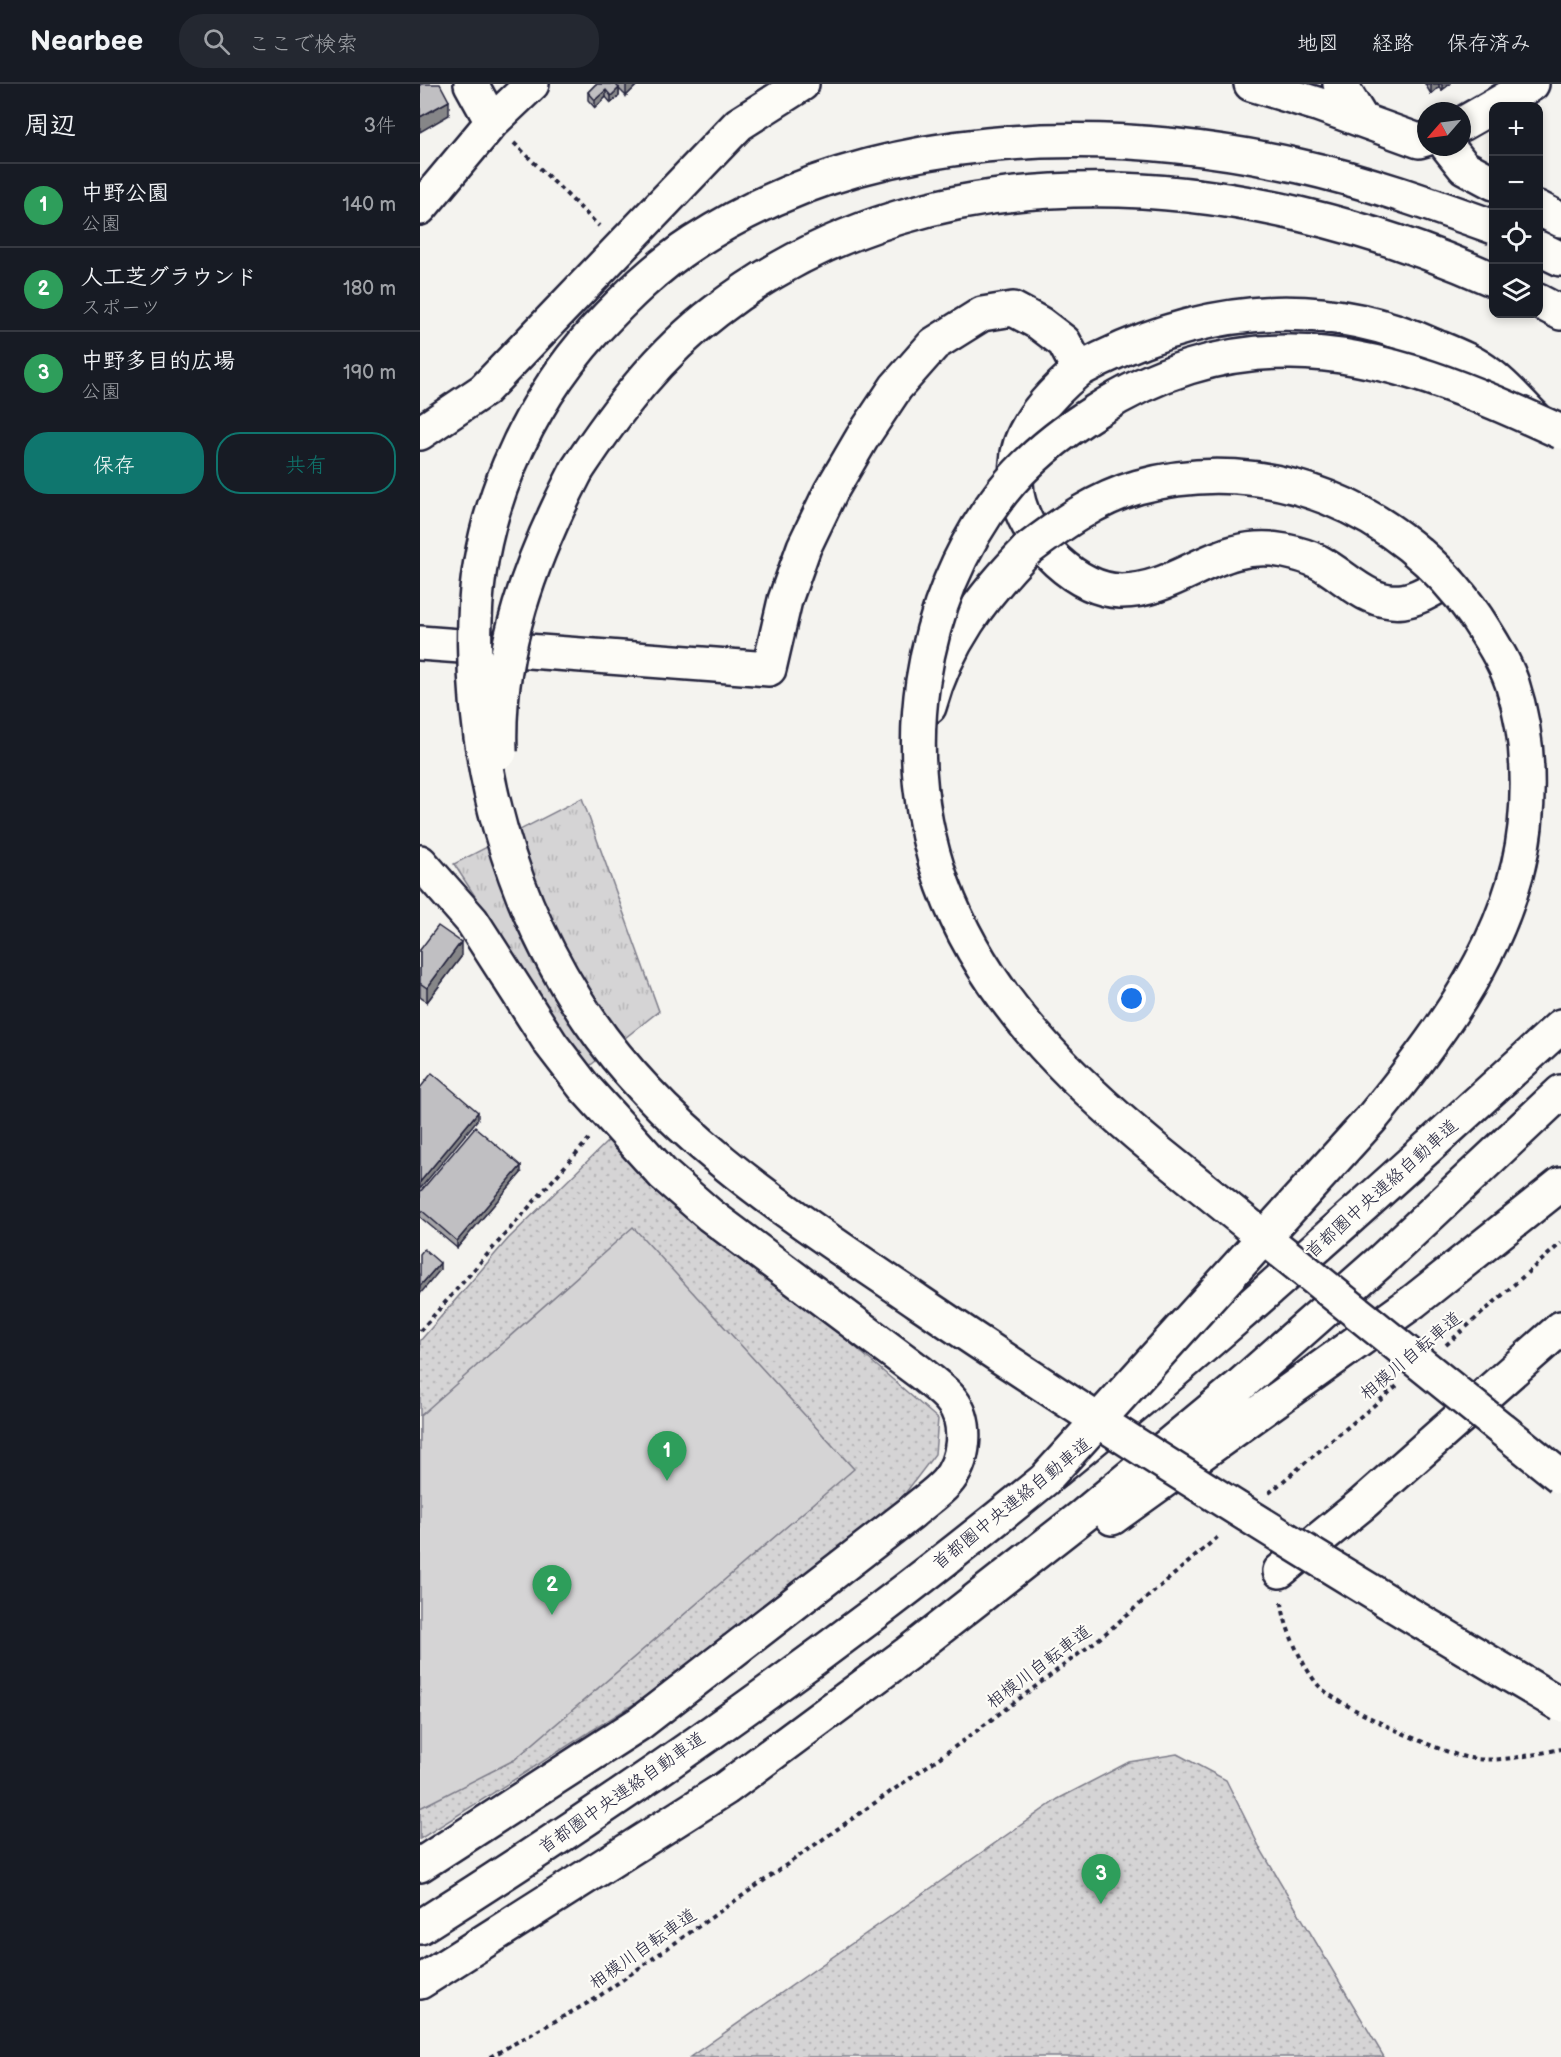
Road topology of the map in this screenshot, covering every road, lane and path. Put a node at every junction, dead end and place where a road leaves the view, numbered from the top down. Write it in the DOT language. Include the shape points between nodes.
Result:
graph roads {
  1 [pos="471,84"];
  2 [pos="532,84"];
  3 [pos="802,84"];
  4 [pos="1251,84"];
  5 [pos="1340,84"];
  6 [pos="1532,84"];
  7 [pos="1471,119"];
  8 [pos="1362,120"];
  9 [pos="492,122"];
  10 [pos="1417,140"];
  11 [pos="1455,156"];
  12 [pos="1489,180"];
  13 [pos="420,208"];
  14 [pos="1543,210"];
  15 [pos="1561,220"];
  16 [pos="1489,225"];
  17 [pos="621,247"];
  18 [pos="1543,250"];
  19 [pos="1561,259"];
  20 [pos="1489,278"];
  21 [pos="1543,303"];
  22 [pos="1561,313"];
  23 [pos="1079,370"];
  24 [pos="1561,432"];
  25 [pos="420,433"];
  26 [pos="1561,444"];
  27 [pos="1448,581"];
  28 [pos="420,643"];
  29 [pos="918,752"];
  30 [pos="420,862"];
  31 [pos="519,887"];
  32 [pos="1561,1026"];
  33 [pos="1561,1092"];
  34 [pos="609,1116"];
  35 [pos="1561,1184"];
  36 [pos="1561,1243"];
  37 [pos="1561,1328"];
  38 [pos="420,1331"];
  39 [pos="1437,1353"];
  40 [pos="1400,1383"];
  41 [pos="1561,1476"];
  42 [pos="1047,1477"];
  43 [pos="1264,1498"];
  44 [pos="1228,1528"];
  45 [pos="1280,1571"];
  46 [pos="1561,1705"];
  47 [pos="1561,1749"];
  48 [pos="726,1788"];
  49 [pos="420,1865"];
  50 [pos="420,1927"];
  51 [pos="420,1982"];
  52 [pos="490,2057"];
  1 -- 9 [label="main road"];
  2 -- 9 [label="main road"];
  3 -- 17 [label="main road" via="739,124"];
  4 -- 8 [label="main road"];
  5 -- 8 [label="main road"];
  6 -- 7 [label="main road"];
  8 -- 10 [label="main road"];
  9 -- 13 [label="main road"];
  9 -- 17 [label="path"];
  11 -- 12 [label="main road" via="1464,167"];
  14 -- 15 [label="main road"];
  16 -- 31 [label="main road, bridge" via="1394,191 1299,166 1205,149 1067,142 938,152 834,176 736,217 691,244 617,307 557,379 511,462 482,554 475,601 475,694 491,792"];
  17 -- 25 [label="main road" via="484,390"];
  18 -- 19 [label="main road"];
  20 -- 31 [label="main road, bridge" via="1376,236 1296,214 1207,198 1058,189 1004,195 904,215 826,244 758,280 673,348 636,388 577,470 537,553 511,635 499,722 507,819"];
  21 -- 22 [label="main road"];
  23 -- 26 [label="main road" via="1149,338 1235,315 1291,312 1347,318 1402,332 1489,373"];
  23 -- 27 [label="main road" via="1047,402 1028,429 1018,453 1017,483 1019,503 1040,543 1075,575 1099,587 1120,591 1171,580 1228,554 1260,548 1318,562 1363,593 1384,601 1404,601"];
  23 -- 28 [label="main road" via="1064,342 1013,309 982,314 933,344 896,387 826,501 793,579 769,669"];
  24 -- 29 [label="main road, bridge" via="1445,382 1388,364 1338,355 1246,354 1199,363 1135,388 1075,424 1036,456 1004,489 978,526 938,609 920,700"];
  27 -- 29 [label="main road, bridge" via="1396,534 1355,508 1310,489 1266,478 1223,474 1137,487 1062,524 1027,550 995,583 946,656"];
  27 -- 42 [label="main road, bridge" via="1490,639 1511,681 1524,729 1525,828 1515,878 1498,926 1449,1017 1372,1118"];
  29 -- 41 [label="main road, bridge" via="921,796 930,839 956,914 992,980 1056,1062 1157,1152"];
  30 -- 34 [label="main road" via="472,921 551,1044"];
  31 -- 46 [label="main road, bridge" via="538,936 563,981 629,1073 671,1116 766,1195 1037,1382 1427,1626"];
  32 -- 42 [label="main road, 首都圏中央連絡自動車道, bridge" via="1340,1228"];
  33 -- 48 [label="main road, bridge" via="1382,1260 1227,1396 908,1653"];
  34 -- 38 [label="path"];
  34 -- 49 [label="main road" via="663,1174 710,1215 951,1399 960,1412 963,1427 961,1456 946,1482 640,1723"];
  35 -- 48 [label="main road, bridge" via="1414,1300 1248,1417 816,1736"];
  36 -- 39 [label="path, 相模川自転車道"];
  37 -- 45 [label="main road" via="1420,1455"];
  40 -- 43 [label="path, 相模川自転車道"];
  42 -- 50 [label="main road, 首都圏中央連絡自動車道" via="878,1611 695,1744"];
  44 -- 52 [label="path, 相模川自転車道" via="1100,1638 963,1741 596,1999"];
  45 -- 47 [label="path" via="1282,1609 1300,1658 1319,1687 1345,1704 1462,1757 1497,1759"];
  48 -- 51 [label="main road"];
}
